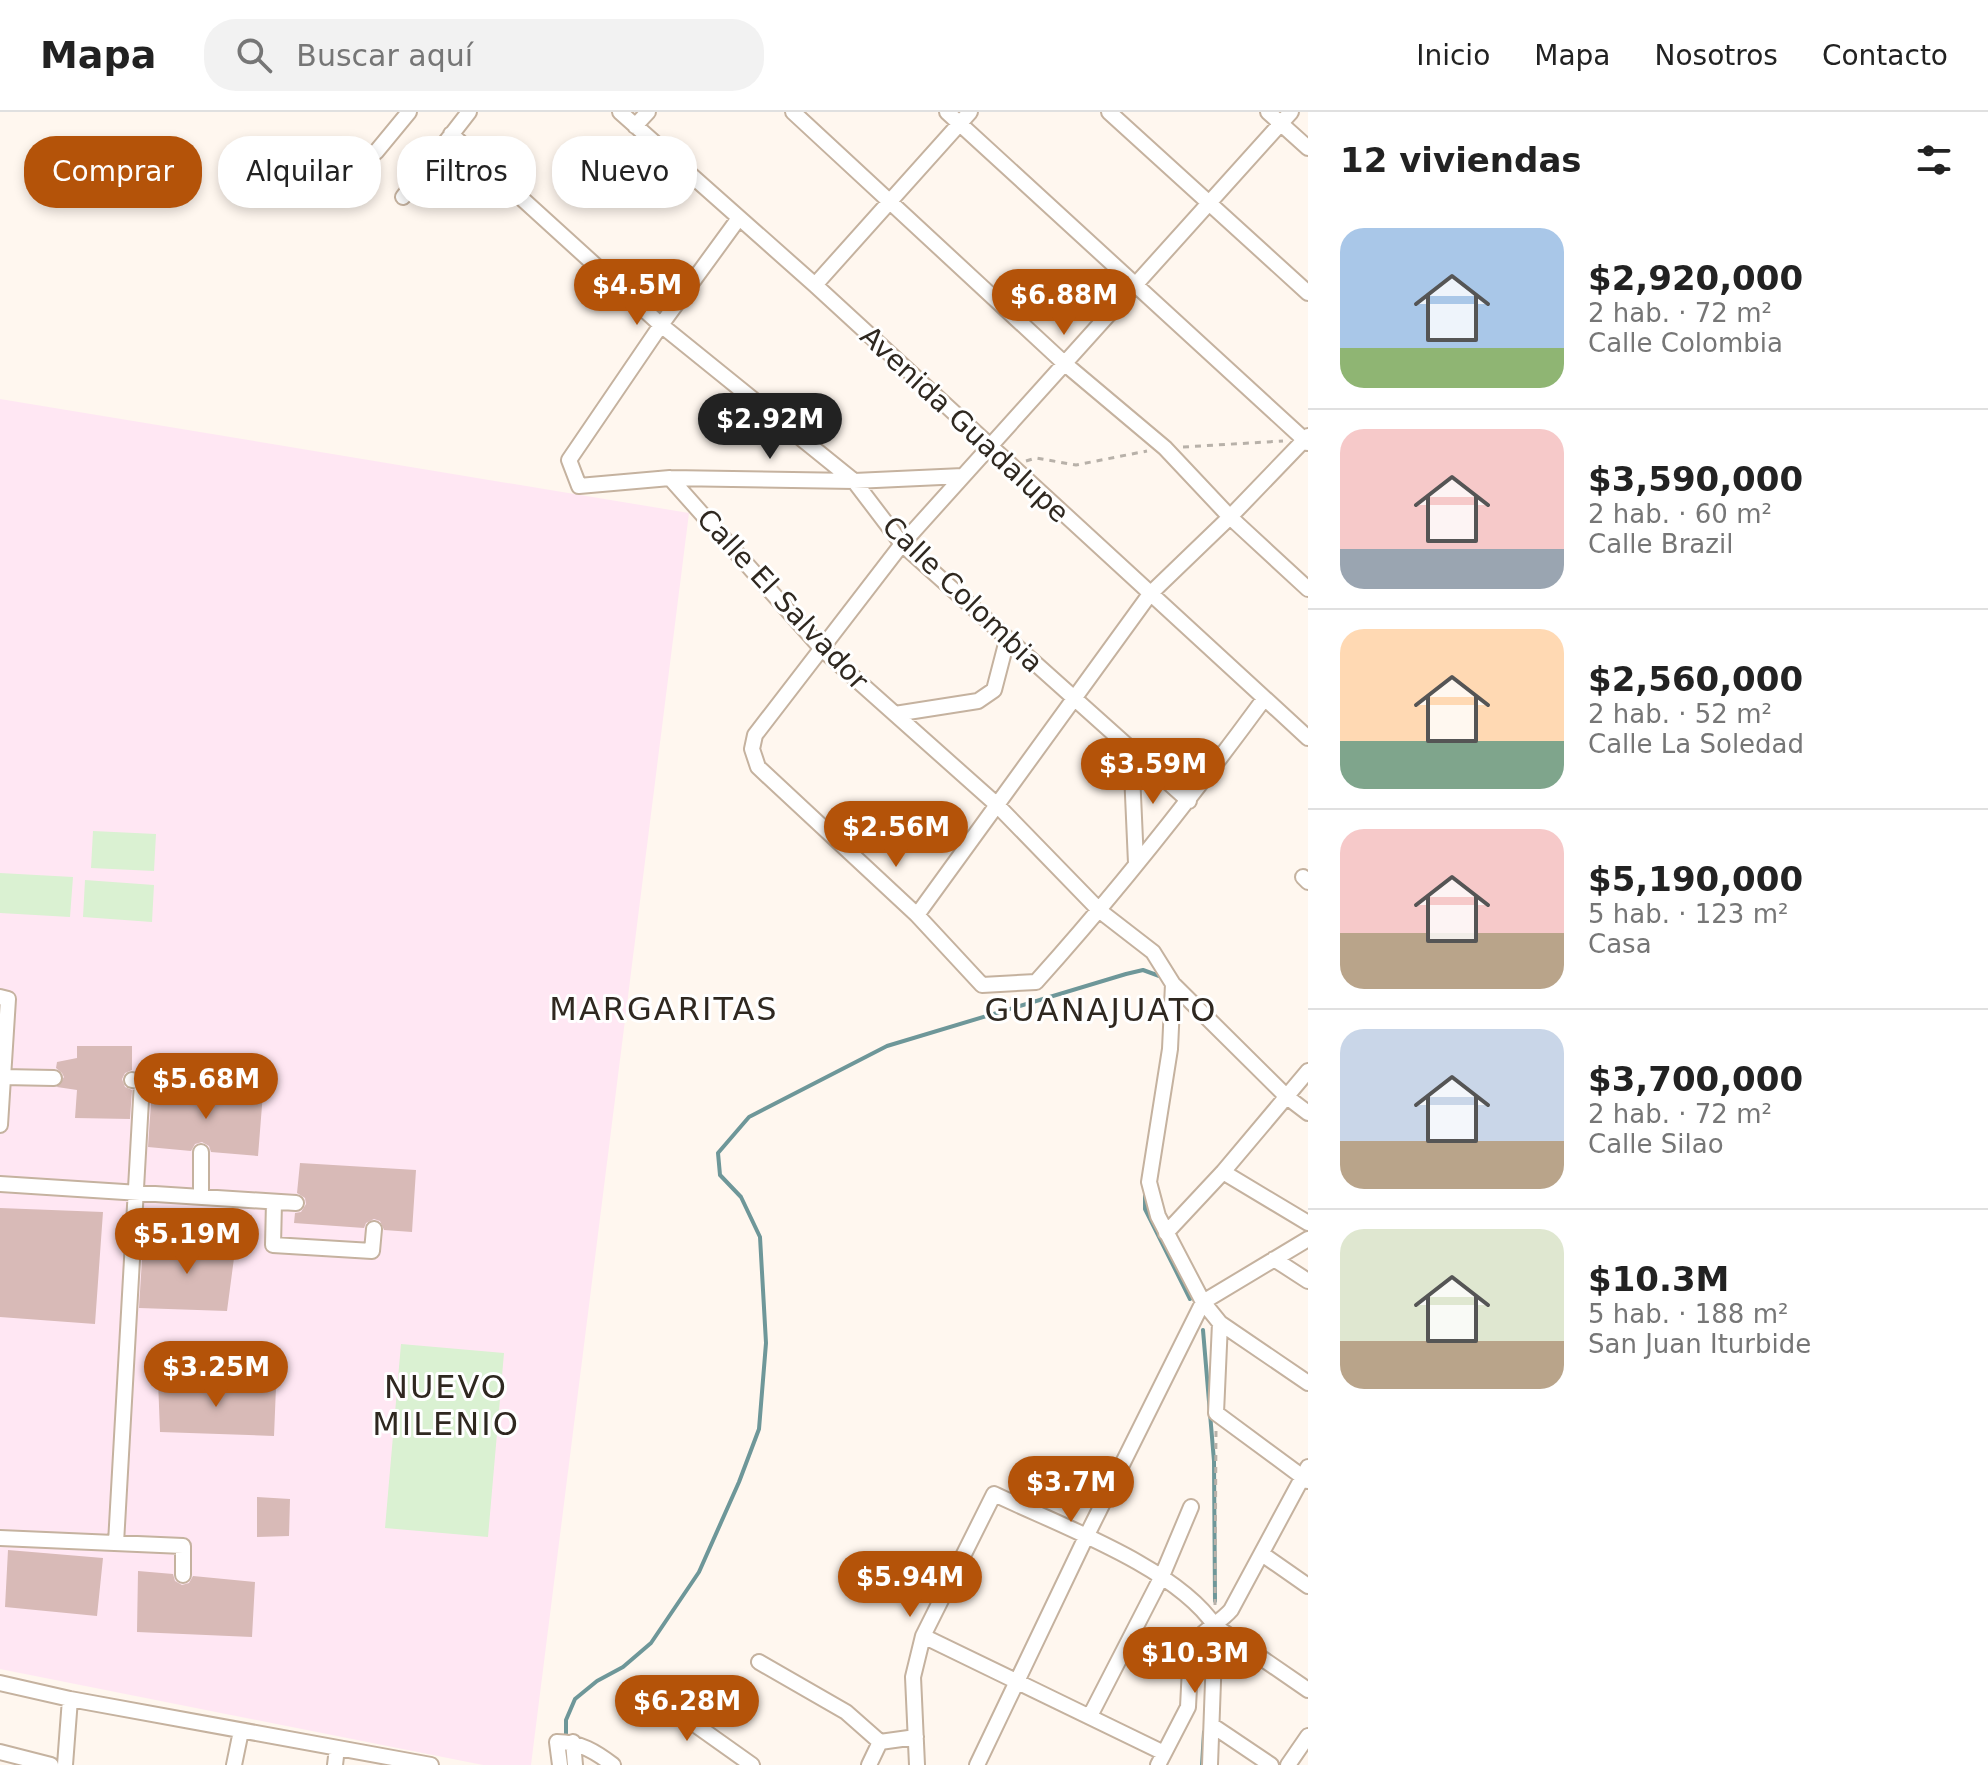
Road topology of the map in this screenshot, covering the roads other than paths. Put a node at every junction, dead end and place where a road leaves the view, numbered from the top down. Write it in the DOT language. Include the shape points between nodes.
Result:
graph roads {
  1 [pos="409,112"];
  2 [pos="469,112"];
  3 [pos="620,112"];
  4 [pos="648,112"];
  5 [pos="793,112"];
  6 [pos="947,112"];
  7 [pos="1109,112"];
  8 [pos="1268,112"];
  9 [pos="1291,112"];
  10 [pos="965,118"];
  11 [pos="1281,124"];
  12 [pos="635,126"];
  13 [pos="451,134"];
  14 [pos="381,146"];
  15 [pos="1308,148"];
  16 [pos="890,202"];
  17 [pos="1209,202"];
  18 [pos="739,218"];
  19 [pos="1136,283"];
  20 [pos="815,285"];
  21 [pos="1308,293"];
  22 [pos="661,325"];
  23 [pos="1064,363"];
  24 [pos="1307,440"];
  25 [pos="989,446"];
  26 [pos="963,476"];
  27 [pos="670,478"];
  28 [pos="854,481"];
  29 [pos="1230,517"];
  30 [pos="902,544"];
  31 [pos="1308,589"];
  32 [pos="1150,594"];
  33 [pos="1007,640"];
  34 [pos="822,649"];
  35 [pos="1073,699"];
  36 [pos="1264,699"];
  37 [pos="895,714"];
  38 [pos="1308,738"];
  39 [pos="1131,750"];
  40 [pos="1189,801"];
  41 [pos="996,804"];
  42 [pos="1136,863"];
  43 [pos="1100,911"];
  44 [pos="917,915"];
  45 [pos="1173,984"];
  46 [pos="0,997"];
  47 [pos="1308,1071"];
  48 [pos="3,1077"];
  49 [pos="54,1078"];
  50 [pos="132,1080"];
  51 [pos="1287,1097"];
  52 [pos="1,1101"];
  53 [pos="1308,1113"];
  54 [pos="0,1125"];
  55 [pos="201,1152"];
  56 [pos="1223,1172"];
  57 [pos="0,1184"];
  58 [pos="137,1193"];
  59 [pos="201,1197"];
  60 [pos="274,1202"];
  61 [pos="296,1203"];
  62 [pos="1308,1223"];
  63 [pos="374,1229"];
  64 [pos="1166,1233"];
  65 [pos="1308,1239"];
  66 [pos="1274,1259"];
  67 [pos="1308,1281"];
  68 [pos="1203,1302"];
  69 [pos="1220,1323"];
  70 [pos="1308,1383"];
  71 [pos="1306,1475"];
  72 [pos="1191,1507"];
  73 [pos="1086,1537"];
  74 [pos="0,1538"];
  75 [pos="116,1543"];
  76 [pos="1262,1554"];
  77 [pos="183,1575"];
  78 [pos="1162,1576"];
  79 [pos="1308,1586"];
  80 [pos="1215,1626"];
  81 [pos="923,1636"];
  82 [pos="759,1662"];
  83 [pos="1016,1681"];
  84 [pos="0,1683"];
  85 [pos="645,1689"];
  86 [pos="1308,1690"];
  87 [pos="70,1699"];
  88 [pos="1090,1716"];
  89 [pos="1213,1726"];
  90 [pos="241,1731"];
  91 [pos="1308,1736"];
  92 [pos="916,1737"];
  93 [pos="573,1742"];
  94 [pos="880,1742"];
  95 [pos="337,1748"];
  96 [pos="0,1752"];
  97 [pos="1161,1759"];
  98 [pos="51,1765"];
  99 [pos="65,1765"];
  100 [pos="234,1765"];
  101 [pos="335,1765"];
  102 [pos="431,1765"];
  103 [pos="560,1765"];
  104 [pos="575,1765"];
  105 [pos="613,1765"];
  106 [pos="752,1765"];
  107 [pos="869,1765"];
  108 [pos="917,1765"];
  109 [pos="977,1765"];
  110 [pos="1210,1765"];
  111 [pos="1271,1765"];
  112 [pos="1288,1765"];
  1 -- 14 [label="street"];
  2 -- 13 [label="street"];
  3 -- 12 [label="street, Avenida Guadalupe"];
  4 -- 12 [label="street"];
  5 -- 16 [label="street"];
  6 -- 10 [label="street"];
  7 -- 17 [label="street"];
  8 -- 11 [label="street"];
  9 -- 11 [label="street"];
  10 -- 16 [label="street"];
  10 -- 19 [label="street"];
  11 -- 15 [label="street"];
  11 -- 17 [label="street"];
  12 -- 18 [label="street, Avenida Guadalupe"];
  13 -- 22 [label="street, Calle Colombia"];
  16 -- 20 [label="street"];
  16 -- 23 [label="street"];
  17 -- 19 [label="street"];
  17 -- 21 [label="street"];
  18 -- 20 [label="street, Avenida Guadalupe"];
  18 -- 22 [label="street"];
  19 -- 23 [label="street"];
  19 -- 24 [label="street"];
  20 -- 25 [label="street, Avenida Guadalupe"];
  22 -- 27 [label="street" via="569,460 579,486"];
  22 -- 28 [label="street, Calle Colombia"];
  23 -- 25 [label="street"];
  23 -- 29 [label="street" via="1165,448"];
  24 -- 29 [label="street"];
  25 -- 26 [label="street"];
  25 -- 32 [label="street, Avenida Guadalupe"];
  26 -- 28 [label="street"];
  26 -- 30 [label="street"];
  27 -- 28 [label="street"];
  27 -- 34 [label="street, Calle El Salvador"];
  28 -- 30 [label="street, Calle Colombia"];
  29 -- 31 [label="street"];
  29 -- 32 [label="street"];
  30 -- 33 [label="street, Calle Colombia"];
  30 -- 34 [label="street"];
  32 -- 35 [label="street"];
  32 -- 36 [label="street, Avenida Guadalupe"];
  33 -- 35 [label="street, Calle Colombia"];
  33 -- 37 [label="street" via="994,690 978,701"];
  34 -- 37 [label="street, Calle El Salvador"];
  34 -- 44 [label="street" via="755,735 752,749 758,767"];
  35 -- 39 [label="street, Calle Colombia"];
  35 -- 41 [label="street"];
  36 -- 38 [label="street, Avenida Guadalupe"];
  36 -- 40 [label="street"];
  37 -- 41 [label="street, Calle El Salvador"];
  39 -- 40 [label="street, Calle Colombia"];
  39 -- 42 [label="street"];
  40 -- 42 [label="street"];
  41 -- 43 [label="street, Calle El Salvador"];
  41 -- 44 [label="street"];
  42 -- 43 [label="street"];
  43 -- 44 [label="street" via="1036,982 982,985"];
  43 -- 45 [label="street, Calle El Salvador" via="1153,952"];
  45 -- 51 [label="street, Calle El Salvador"];
  45 -- 64 [label="street" via="1170,1049 1149,1182"];
  46 -- 48 [label="street" via="8,999"];
  47 -- 51 [label="street"];
  48 -- 49 [label="street"];
  48 -- 52 [label="street"];
  50 -- 58 [label="street" via="142,1082"];
  51 -- 53 [label="street, Calle El Salvador"];
  51 -- 56 [label="street"];
  52 -- 54 [label="street"];
  55 -- 59 [label="street"];
  56 -- 62 [label="street"];
  56 -- 64 [label="street"];
  57 -- 58 [label="street"];
  58 -- 59 [label="street"];
  58 -- 75 [label="street"];
  59 -- 60 [label="street"];
  60 -- 61 [label="street"];
  60 -- 63 [label="street" via="273,1245 372,1251"];
  64 -- 68 [label="street"];
  65 -- 66 [label="street"];
  66 -- 67 [label="street"];
  66 -- 68 [label="street"];
  68 -- 69 [label="street"];
  68 -- 73 [label="street"];
  69 -- 70 [label="street"];
  69 -- 71 [label="street" via="1216,1413"];
  71 -- 76 [label="street"];
  72 -- 78 [label="street"];
  73 -- 78 [label="street"];
  73 -- 81 [label="street" via="994,1494"];
  73 -- 83 [label="street"];
  74 -- 75 [label="street" via="56,1548"];
  75 -- 77 [label="street" via="183,1546"];
  76 -- 79 [label="street"];
  76 -- 80 [label="street" via="1231,1610"];
  78 -- 80 [label="street" via="1191,1597"];
  78 -- 88 [label="street"];
  80 -- 86 [label="street"];
  80 -- 89 [label="street"];
  80 -- 97 [label="street" via="1191,1648 1188,1707"];
  81 -- 83 [label="street"];
  81 -- 92 [label="street" via="913,1677"];
  82 -- 94 [label="street" via="846,1712"];
  83 -- 88 [label="street"];
  83 -- 109 [label="street"];
  84 -- 87 [label="street"];
  85 -- 106 [label="street"];
  87 -- 90 [label="street"];
  87 -- 99 [label="street"];
  88 -- 97 [label="street"];
  89 -- 110 [label="street"];
  89 -- 111 [label="street"];
  90 -- 95 [label="street"];
  90 -- 100 [label="street"];
  91 -- 112 [label="street"];
  92 -- 94 [label="street"];
  92 -- 108 [label="street"];
  93 -- 103 [label="street" via="557,1742"];
  93 -- 104 [label="street"];
  93 -- 105 [label="street"];
  94 -- 107 [label="street"];
  95 -- 101 [label="street"];
  95 -- 102 [label="street"];
  96 -- 98 [label="street"];
}
